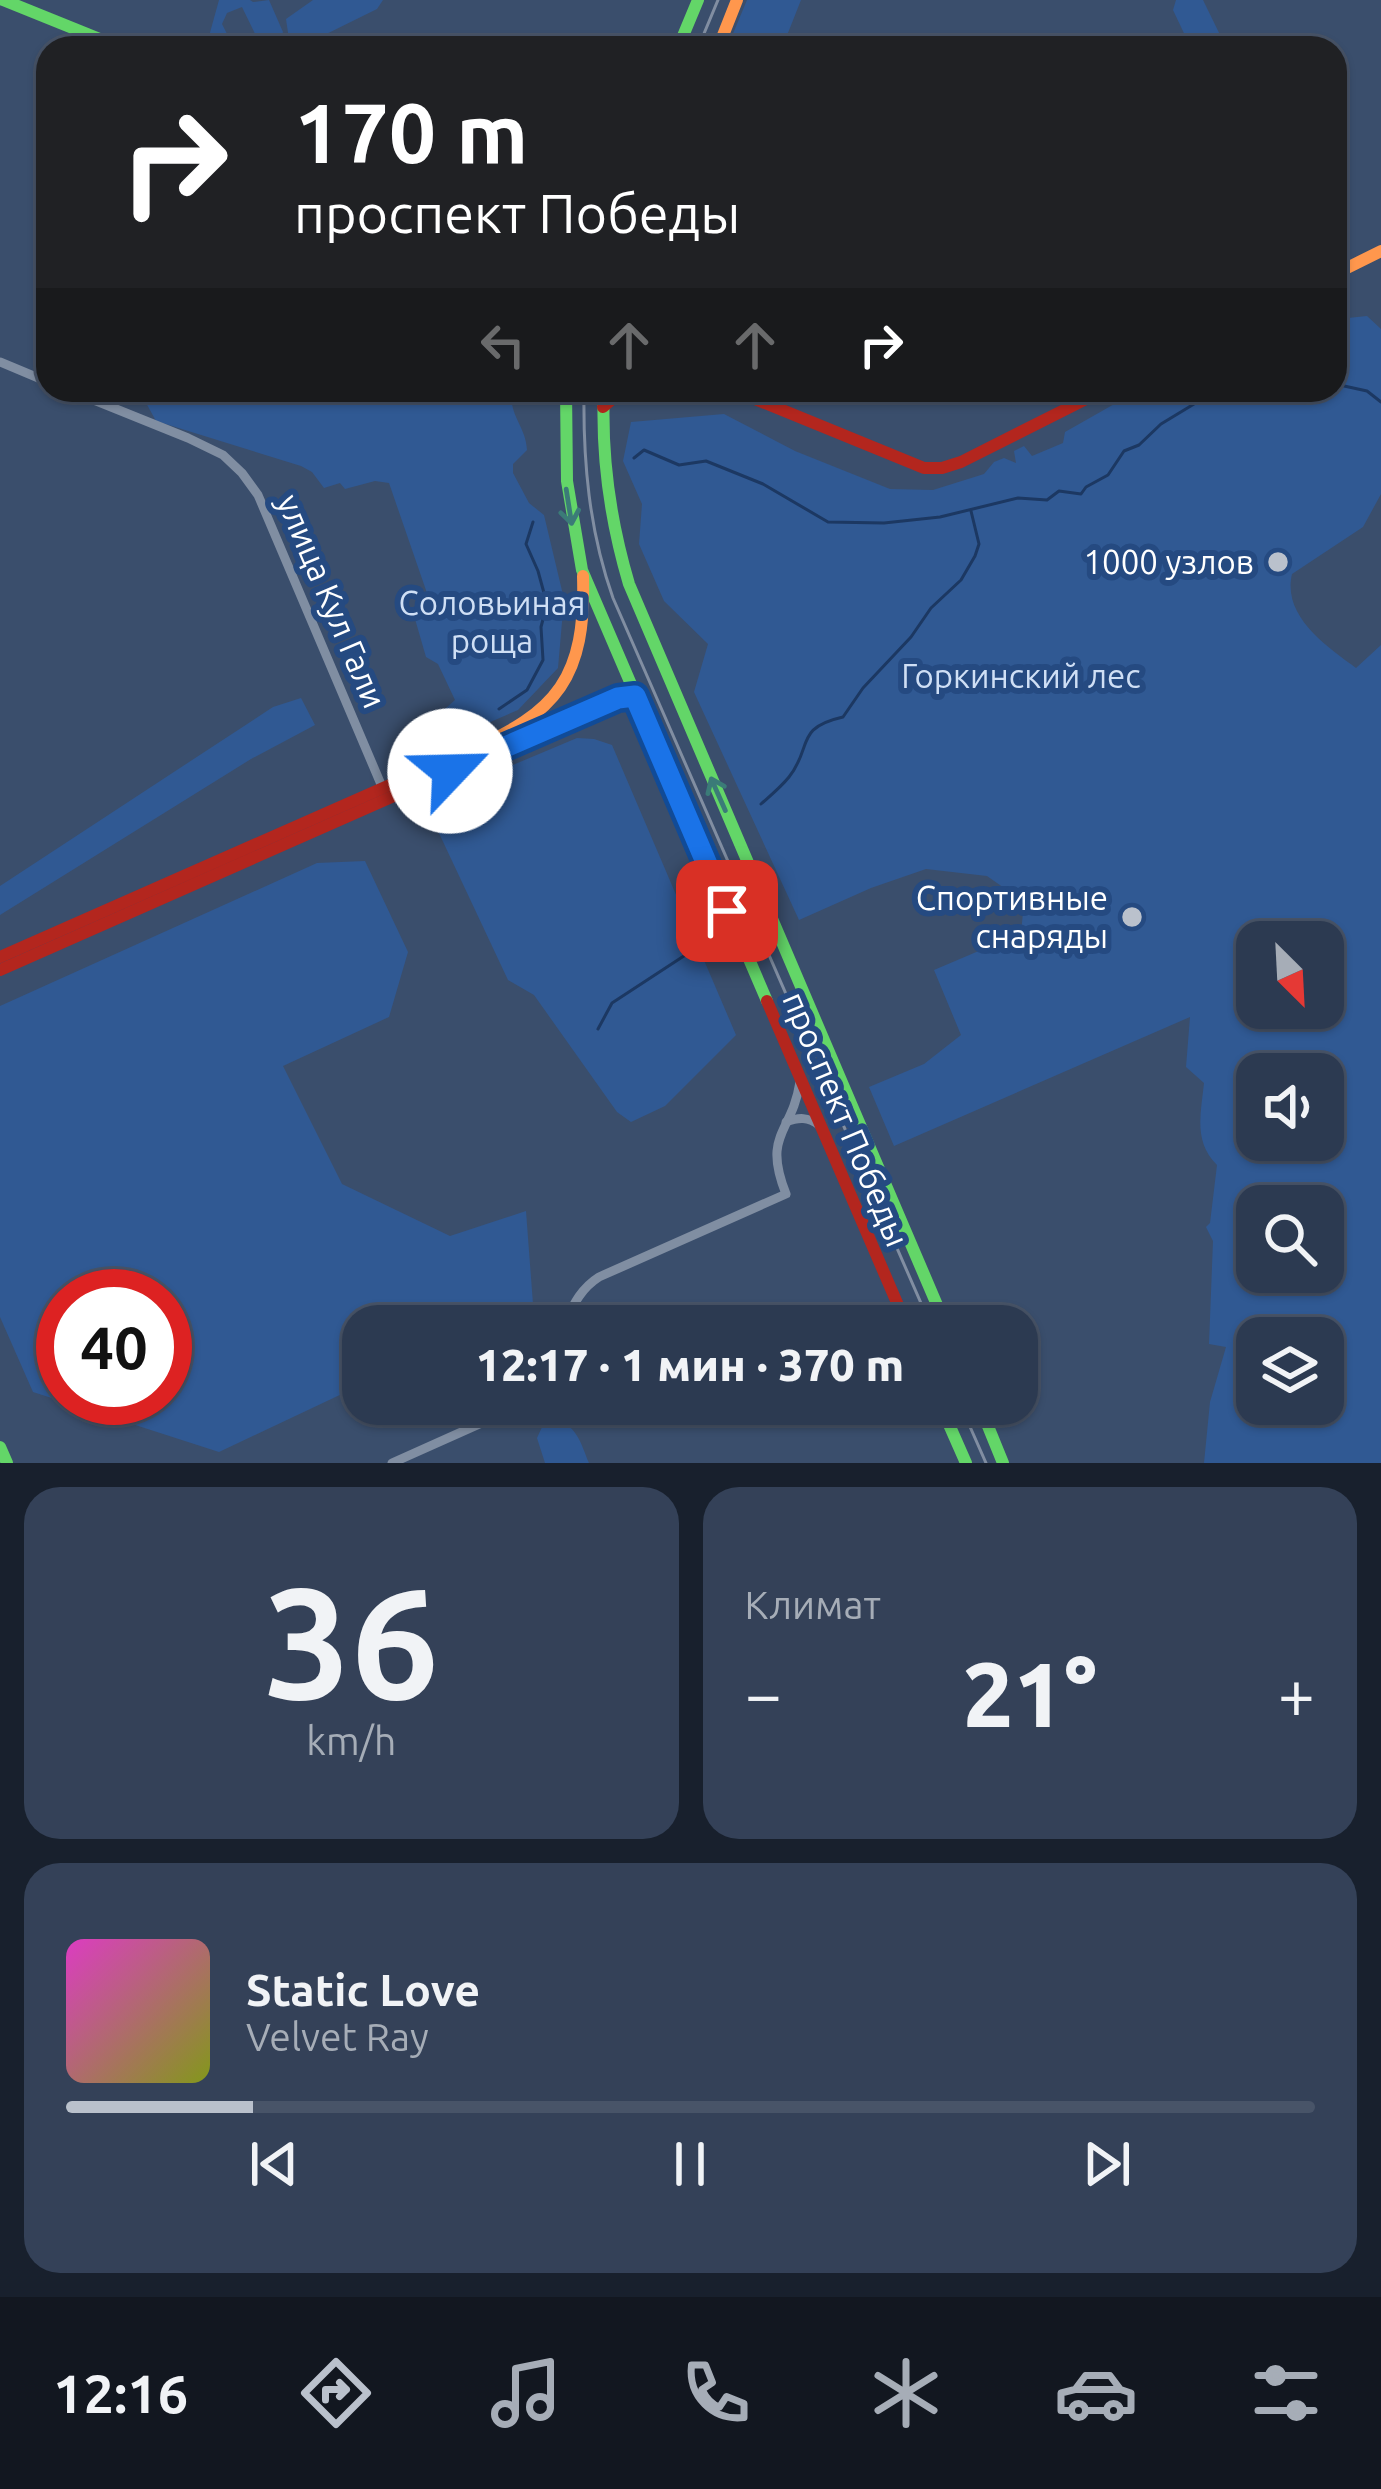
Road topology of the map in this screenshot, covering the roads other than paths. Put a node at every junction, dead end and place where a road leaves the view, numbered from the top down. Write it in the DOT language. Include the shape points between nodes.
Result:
graph roads {
  1 [pos="3,0"];
  2 [pos="698,0"];
  3 [pos="737,0"];
  4 [pos="92,36"];
  5 [pos="683,36"];
  6 [pos="723,36"];
  7 [pos="1381,250"];
  8 [pos="1347,268"];
  9 [pos="0,362"];
  10 [pos="36,377"];
  11 [pos="99,402"];
  12 [pos="565,402"];
  13 [pos="603,402"];
  14 [pos="609,402"];
  15 [pos="762,402"];
  16 [pos="1080,402"];
  17 [pos="603,407"];
  18 [pos="582,570"];
  19 [pos="635,696"];
  20 [pos="384,792"];
  21 [pos="0,957"];
  22 [pos="0,970"];
  23 [pos="800,1082"];
  24 [pos="785,1122"];
  25 [pos="820,1126"];
  26 [pos="573,1305"];
  27 [pos="898,1305"];
  28 [pos="937,1305"];
  29 [pos="477,1425"];
  30 [pos="949,1425"];
  31 [pos="988,1425"];
  32 [pos="0,1447"];
  33 [pos="8,1463"];
  34 [pos="392,1463"];
  35 [pos="966,1463"];
  36 [pos="1004,1463"];
  1 -- 4 [label="main road"];
  2 -- 5 [label="main road"];
  3 -- 6 [label="main road"];
  7 -- 8 [label="main road"];
  9 -- 10 [label="street"];
  11 -- 20 [label="street, улица Кул Гали" via="223,455 242,473"];
  12 -- 18 [label="main road, проспект Победы, one-way" via="567,493"];
  13 -- 17 [label="main road, проспект Победы"];
  14 -- 17 [label="main road"];
  15 -- 16 [label="main road" via="924,469 962,462"];
  28 -- 17 [label="main road, проспект Победы, one-way" via="629,584 610,512"];
  18 -- 19 [label="main road, проспект Победы"];
  18 -- 20 [label="main road" via="585,628 566,682 547,706 505,735"];
  19 -- 20 [label="main road"];
  19 -- 23 [label="main road, проспект Победы"];
  20 -- 21 [label="main road"];
  20 -- 22 [label="main road"];
  23 -- 24 [label="street"];
  23 -- 25 [label="main road, проспект Победы"];
  24 -- 25 [label="street"];
  24 -- 26 [label="street" via="776,1156 786,1194 599,1277"];
  25 -- 27 [label="main road, проспект Победы"];
  29 -- 34 [label="street"];
  30 -- 35 [label="main road"];
  31 -- 36 [label="main road"];
  32 -- 33 [label="main road"];
}
